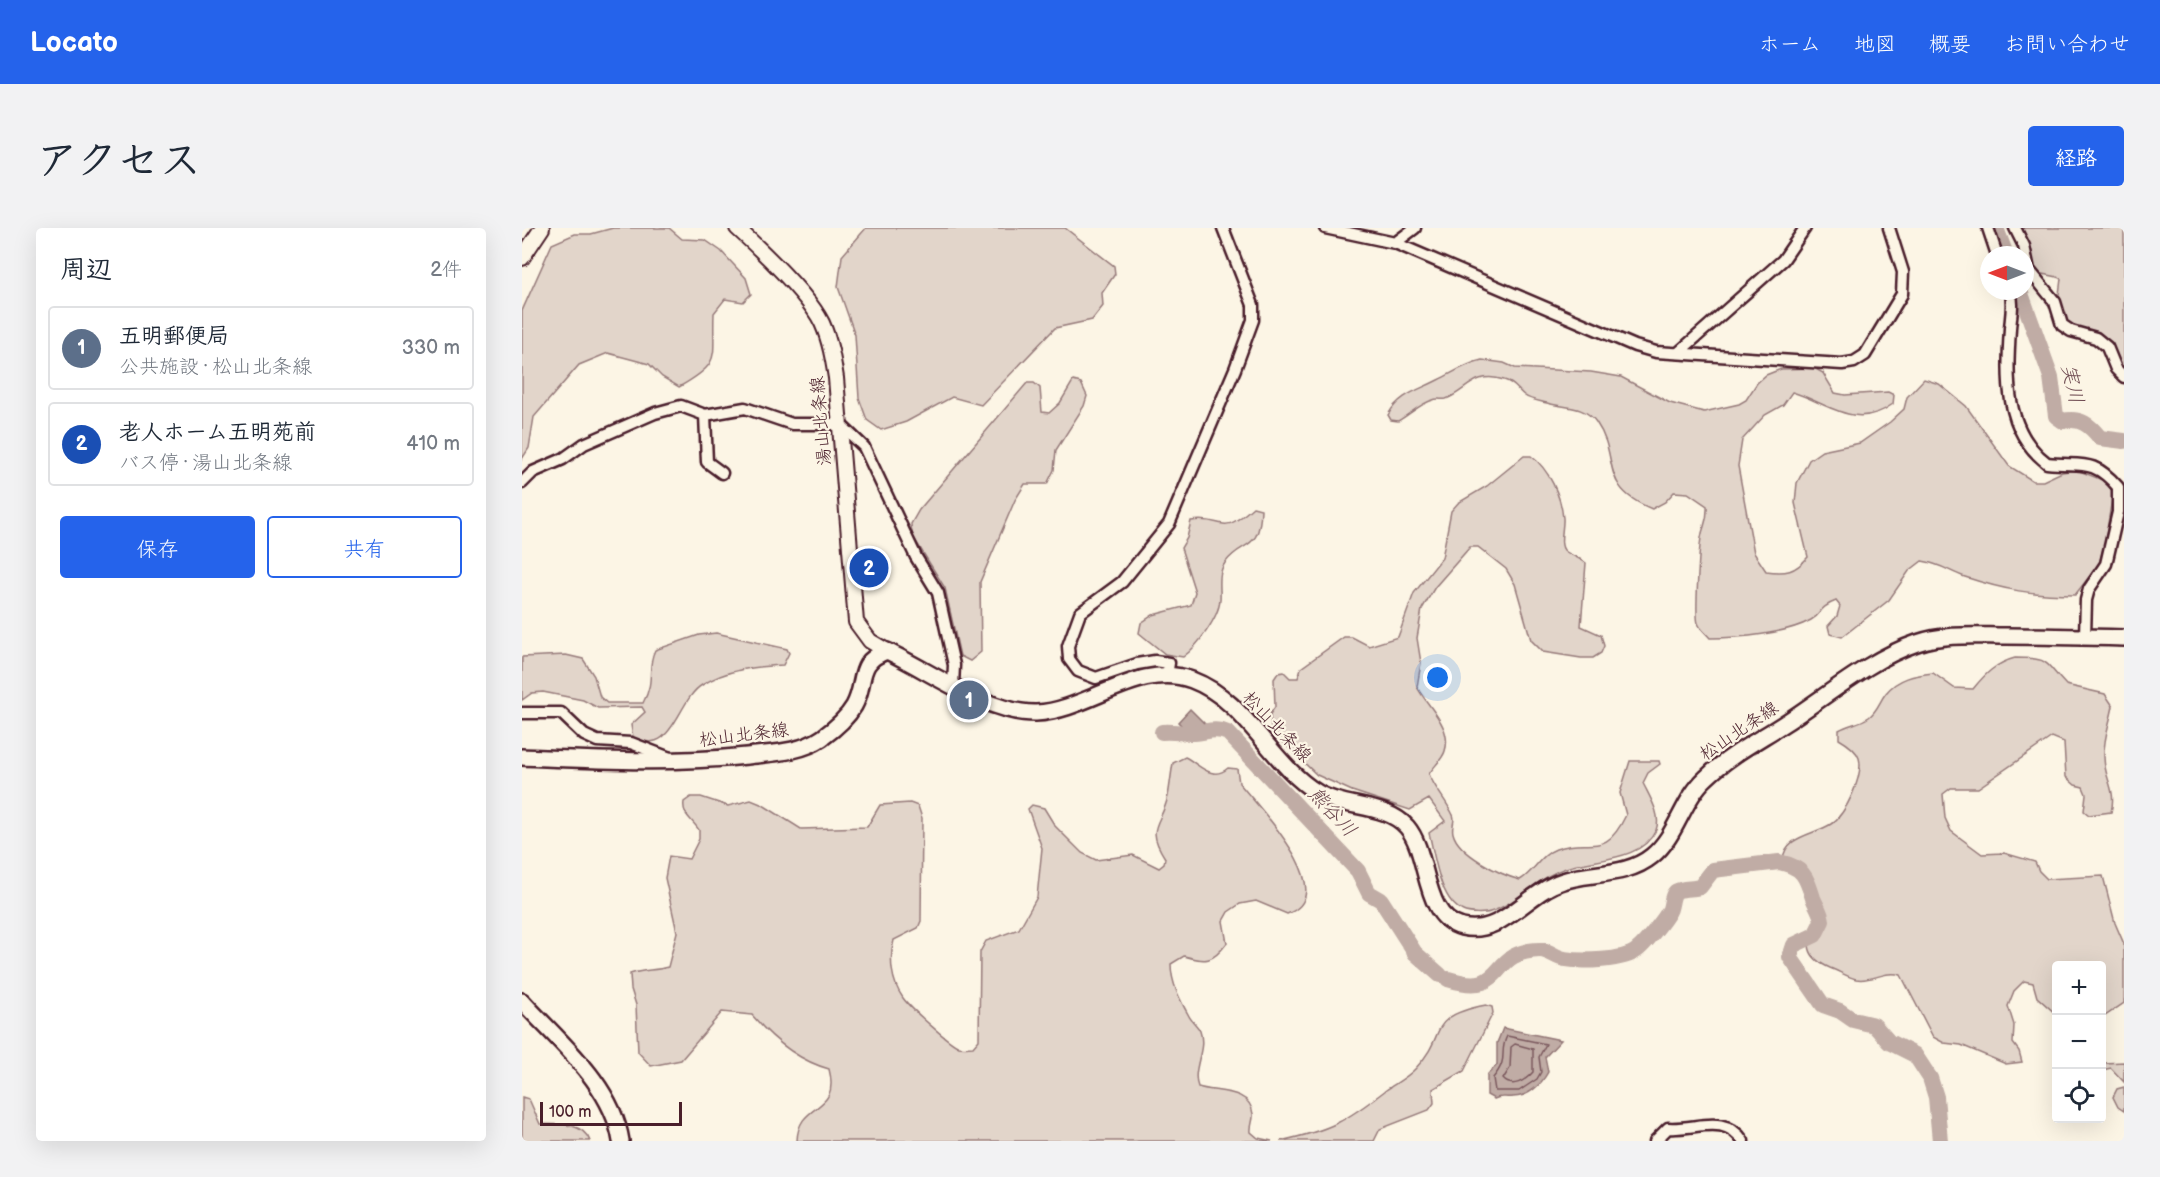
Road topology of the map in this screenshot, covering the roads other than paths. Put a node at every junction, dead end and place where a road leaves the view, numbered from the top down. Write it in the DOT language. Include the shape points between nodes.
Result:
graph roads {
  1 [pos="542,228"];
  2 [pos="737,228"];
  3 [pos="1223,228"];
  4 [pos="1325,228"];
  5 [pos="1415,228"];
  6 [pos="1805,228"];
  7 [pos="1889,228"];
  8 [pos="1988,228"];
  9 [pos="2015,228"];
  10 [pos="1395,243"];
  11 [pos="1994,246"];
  12 [pos="522,258"];
  13 [pos="2010,300"];
  14 [pos="1678,353"];
  15 [pos="2124,377"];
  16 [pos="705,415"];
  17 [pos="840,424"];
  18 [pos="722,473"];
  19 [pos="522,483"];
  20 [pos="2085,637"];
  21 [pos="2124,638"];
  22 [pos="870,641"];
  23 [pos="887,651"];
  24 [pos="868,664"];
  25 [pos="1167,676"];
  26 [pos="953,686"];
  27 [pos="522,713"];
  28 [pos="522,757"];
  29 [pos="681,762"];
  30 [pos="522,1001"];
  31 [pos="621,1141"];
  32 [pos="1655,1141"];
  33 [pos="1743,1141"];
  1 -- 12 [label="main road"];
  2 -- 17 [label="main road, 湯山北条線" via="808,302 821,322 831,349"];
  3 -- 25 [label="street" via="1253,305 1253,320 1235,369 1169,524 1122,582 1080,613 1068,646 1069,659 1078,671 1096,678 1155,661 1169,663"];
  4 -- 10 [label="street"];
  5 -- 10 [label="street"];
  6 -- 14 [label="street" via="1783,260"];
  7 -- 14 [label="street" via="1903,272 1902,294 1866,355 1842,364"];
  8 -- 11 [label="street"];
  9 -- 15 [label="street" via="2029,270 2055,302 2062,326 2096,338 2107,347 2116,369"];
  10 -- 14 [label="street" via="1635,345 1656,352"];
  13 -- 20 [label="street" via="2010,399 2020,435 2047,463 2089,463 2118,487 2118,512 2106,564 2086,600"];
  16 -- 17 [label="street" via="745,408 792,424"];
  16 -- 18 [label="street" via="707,462"];
  16 -- 19 [label="street" via="681,406 656,412 584,444 563,459 533,472"];
  17 -- 22 [label="main road, 湯山北条線" via="854,610 856,622"];
  17 -- 26 [label="street" via="864,447 916,557 938,593 954,665"];
  20 -- 21 [label="main road, 松山北条線"];
  20 -- 25 [label="main road, 松山北条線" via="1954,636 1917,643 1891,654 1706,777 1683,806 1666,841 1648,860 1623,870 1556,883 1499,922 1477,928 1455,924 1439,909 1417,844 1405,824 1381,812 1317,792 1217,694 1193,680"];
  22 -- 23 [label="main road, 湯山北条線"];
  22 -- 24 [label="main road"];
  23 -- 24 [label="main road"];
  23 -- 26 [label="main road, 松山北条線"];
  24 -- 29 [label="main road, 松山北条線" via="854,705 820,739 794,750"];
  25 -- 26 [label="main road, 松山北条線" via="1131,683 1065,708 1033,713 1001,708"];
  27 -- 29 [label="street" via="561,713 584,735 597,741 631,743"];
  28 -- 29 [label="main road, 松山北条線"];
  30 -- 31 [label="main road" via="604,1093"];
  32 -- 33 [label="street" via="1668,1128 1722,1124 1738,1133"];
}
